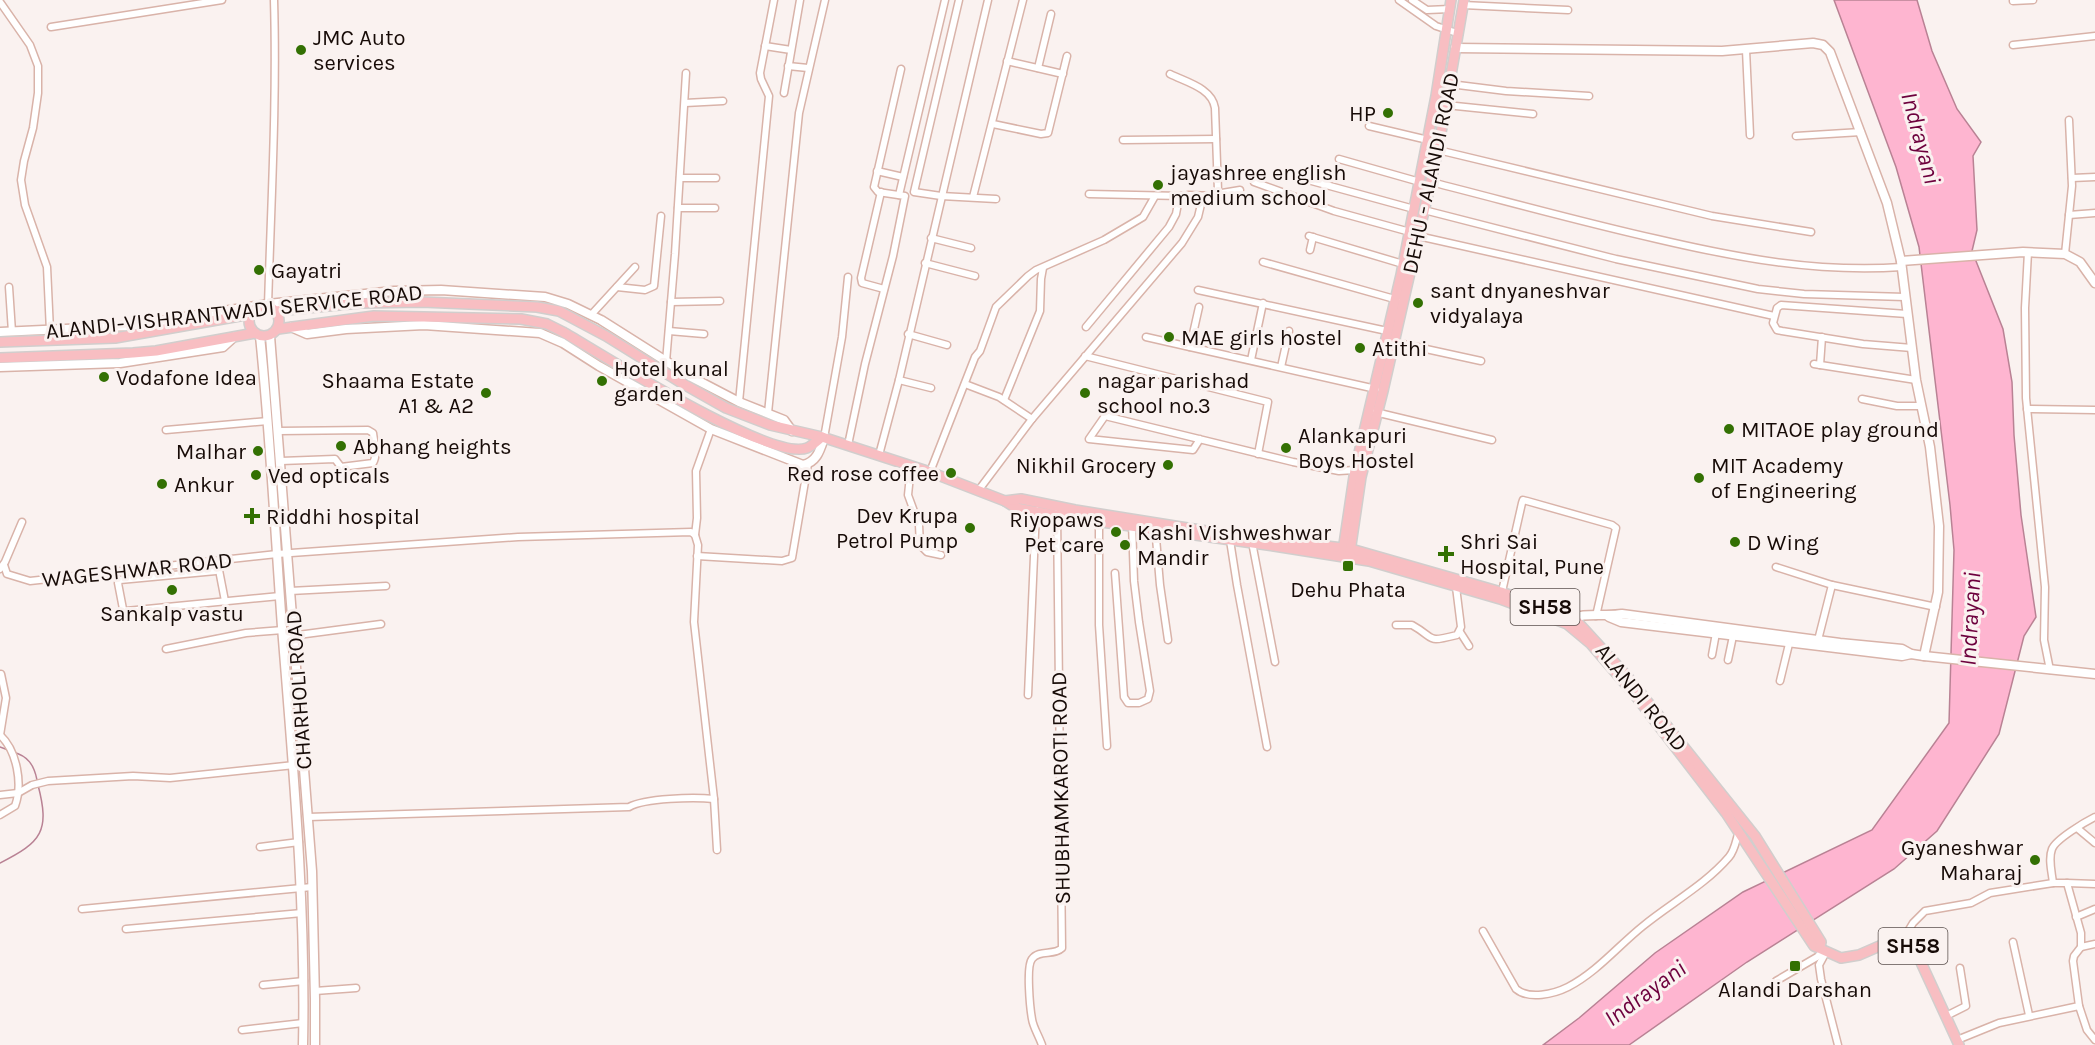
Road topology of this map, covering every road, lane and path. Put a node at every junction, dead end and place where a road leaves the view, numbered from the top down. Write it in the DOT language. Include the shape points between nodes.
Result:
graph roads {
  1 [pos="222,0"];
  2 [pos="274,0"];
  3 [pos="774,0"];
  4 [pos="800,0"];
  5 [pos="825,0"];
  6 [pos="945,0"];
  7 [pos="959,0"];
  8 [pos="988,0"];
  9 [pos="1023,0"];
  10 [pos="1399,0"];
  11 [pos="1412,0"];
  12 [pos="2032,0"];
  13 [pos="0,2"];
  14 [pos="1463,2"];
  15 [pos="2013,2"];
  16 [pos="1451,5"];
  17 [pos="1568,10"];
  18 [pos="1051,14"];
  19 [pos="51,27"];
  20 [pos="1446,30"];
  21 [pos="1457,33"];
  22 [pos="2095,36"];
  23 [pos="2013,45"];
  24 [pos="765,46"];
  25 [pos="1455,48"];
  26 [pos="791,50"];
  27 [pos="1746,50"];
  28 [pos="1067,56"];
  29 [pos="1007,61"];
  30 [pos="788,66"];
  31 [pos="808,68"];
  32 [pos="1038,68"];
  33 [pos="901,69"];
  34 [pos="686,73"];
  35 [pos="1063,74"];
  36 [pos="1170,74"];
  37 [pos="1450,84"];
  38 [pos="784,93"];
  39 [pos="1589,96"];
  40 [pos="723,101"];
  41 [pos="684,103"];
  42 [pos="1446,105"];
  43 [pos="1533,114"];
  44 [pos="2069,120"];
  45 [pos="993,124"];
  46 [pos="1369,126"];
  47 [pos="1861,132"];
  48 [pos="1750,135"];
  49 [pos="1796,136"];
  50 [pos="1123,140"];
  51 [pos="1216,140"];
  52 [pos="1428,140"];
  53 [pos="1438,150"];
  54 [pos="1339,159"];
  55 [pos="878,171"];
  56 [pos="903,177"];
  57 [pos="1297,177"];
  58 [pos="2095,177"];
  59 [pos="680,178"];
  60 [pos="716,178"];
  61 [pos="2072,178"];
  62 [pos="1254,182"];
  63 [pos="1420,182"];
  64 [pos="1431,182"];
  65 [pos="1240,190"];
  66 [pos="881,192"];
  67 [pos="1089,194"];
  68 [pos="1216,194"];
  69 [pos="899,195"];
  70 [pos="941,196"];
  71 [pos="1155,196"];
  72 [pos="1182,196"];
  73 [pos="1203,196"];
  74 [pos="973,198"];
  75 [pos="996,198"];
  76 [pos="678,208"];
  77 [pos="715,208"];
  78 [pos="1419,209"];
  79 [pos="2095,213"];
  80 [pos="2069,215"];
  81 [pos="661,216"];
  82 [pos="1811,232"];
  83 [pos="1414,234"];
  84 [pos="931,238"];
  85 [pos="971,248"];
  86 [pos="1310,250"];
  87 [pos="2025,252"];
  88 [pos="2065,254"];
  89 [pos="1263,262"];
  90 [pos="925,263"];
  91 [pos="1904,263"];
  92 [pos="1403,264"];
  93 [pos="635,267"];
  94 [pos="1043,268"];
  95 [pos="975,276"];
  96 [pos="848,277"];
  97 [pos="2095,283"];
  98 [pos="9,287"];
  99 [pos="616,287"];
  100 [pos="884,289"];
  101 [pos="1198,290"];
  102 [pos="1905,297"];
  103 [pos="720,301"];
  104 [pos="1399,301"];
  105 [pos="671,302"];
  106 [pos="1263,303"];
  107 [pos="270,307"];
  108 [pos="1199,308"];
  109 [pos="251,314"];
  110 [pos="1907,314"];
  111 [pos="591,315"];
  112 [pos="1774,316"];
  113 [pos="291,327"];
  114 [pos="1086,327"];
  115 [pos="669,330"];
  116 [pos="50,331"];
  117 [pos="1289,331"];
  118 [pos="1388,331"];
  119 [pos="12,332"];
  120 [pos="274,332"];
  121 [pos="0,333"];
  122 [pos="705,333"];
  123 [pos="908,334"];
  124 [pos="257,335"];
  125 [pos="234,337"];
  126 [pos="1146,337"];
  127 [pos="1822,338"];
  128 [pos="0,342"];
  129 [pos="1394,342"];
  130 [pos="947,345"];
  131 [pos="1190,347"];
  132 [pos="1912,348"];
  133 [pos="1085,356"];
  134 [pos="0,358"];
  135 [pos="608,359"];
  136 [pos="1251,360"];
  137 [pos="1481,361"];
  138 [pos="666,362"];
  139 [pos="0,367"];
  140 [pos="1281,367"];
  141 [pos="602,368"];
  142 [pos="898,380"];
  143 [pos="1916,380"];
  144 [pos="964,384"];
  145 [pos="270,386"];
  146 [pos="932,387"];
  147 [pos="1378,390"];
  148 [pos="657,393"];
  149 [pos="1862,399"];
  150 [pos="1004,400"];
  151 [pos="739,402"];
  152 [pos="1922,406"];
  153 [pos="2026,409"];
  154 [pos="2095,410"];
  155 [pos="1373,412"];
  156 [pos="768,414"];
  157 [pos="1032,419"];
  158 [pos="268,421"];
  159 [pos="711,429"];
  160 [pos="166,430"];
  161 [pos="279,431"];
  162 [pos="792,431"];
  163 [pos="823,437"];
  164 [pos="1200,440"];
  165 [pos="1492,440"];
  166 [pos="848,446"];
  167 [pos="1258,454"];
  168 [pos="879,455"];
  169 [pos="281,461"];
  170 [pos="808,464"];
  171 [pos="911,466"];
  172 [pos="1355,470"];
  173 [pos="930,472"];
  174 [pos="978,491"];
  175 [pos="1036,507"];
  176 [pos="1057,511"];
  177 [pos="1099,518"];
  178 [pos="22,522"];
  179 [pos="1132,523"];
  180 [pos="1155,526"];
  181 [pos="695,535"];
  182 [pos="1229,537"];
  183 [pos="1251,540"];
  184 [pos="1347,552"];
  185 [pos="278,554"];
  186 [pos="288,554"];
  187 [pos="940,555"];
  188 [pos="697,556"];
  189 [pos="218,561"];
  190 [pos="2,567"];
  191 [pos="1776,567"];
  192 [pos="219,570"];
  193 [pos="1115,573"];
  194 [pos="1832,585"];
  195 [pos="386,586"];
  196 [pos="1456,587"];
  197 [pos="290,591"];
  198 [pos="280,596"];
  199 [pos="1501,596"];
  200 [pos="225,601"];
  201 [pos="1936,607"];
  202 [pos="1596,616"];
  203 [pos="1570,620"];
  204 [pos="381,624"];
  205 [pos="1396,625"];
  206 [pos="1460,632"];
  207 [pos="1721,632"];
  208 [pos="283,633"];
  209 [pos="1737,634"];
  210 [pos="294,635"];
  211 [pos="1168,640"];
  212 [pos="1792,641"];
  213 [pos="1817,643"];
  214 [pos="1469,646"];
  215 [pos="166,649"];
  216 [pos="1712,655"];
  217 [pos="1929,657"];
  218 [pos="1728,660"];
  219 [pos="1275,662"];
  220 [pos="2050,670"];
  221 [pos="1,674"];
  222 [pos="2095,674"];
  223 [pos="1780,681"];
  224 [pos="1028,695"];
  225 [pos="0,735"];
  226 [pos="1107,746"];
  227 [pos="1267,747"];
  228 [pos="304,764"];
  229 [pos="294,765"];
  230 [pos="18,793"];
  231 [pos="0,795"];
  232 [pos="714,799"];
  233 [pos="1726,806"];
  234 [pos="0,815"];
  235 [pos="308,817"];
  236 [pos="2095,817"];
  237 [pos="2077,828"];
  238 [pos="1739,831"];
  239 [pos="299,842"];
  240 [pos="2095,843"];
  241 [pos="260,847"];
  242 [pos="717,850"];
  243 [pos="2067,882"];
  244 [pos="2054,883"];
  245 [pos="2095,884"];
  246 [pos="312,887"];
  247 [pos="301,888"];
  248 [pos="82,909"];
  249 [pos="2095,909"];
  250 [pos="302,913"];
  251 [pos="2076,917"];
  252 [pos="126,928"];
  253 [pos="1483,931"];
  254 [pos="1813,938"];
  255 [pos="1904,938"];
  256 [pos="2013,942"];
  257 [pos="2095,944"];
  258 [pos="2081,948"];
  259 [pos="1823,950"];
  260 [pos="1960,968"];
  261 [pos="304,981"];
  262 [pos="1776,981"];
  263 [pos="263,985"];
  264 [pos="356,988"];
  265 [pos="315,991"];
  266 [pos="2079,1006"];
  267 [pos="2029,1015"];
  268 [pos="1946,1016"];
  269 [pos="303,1023"];
  270 [pos="242,1030"];
  271 [pos="2095,1040"];
  272 [pos="1958,1043"];
  273 [pos="303,1045"];
  274 [pos="315,1045"];
  275 [pos="1042,1045"];
  276 [pos="1838,1045"];
  1 -- 19 [label="street"];
  2 -- 107 [label="street"];
  3 -- 24 [label="street"];
  4 -- 26 [label="street"];
  5 -- 31 [label="street"];
  6 -- 56 [label="street"];
  7 -- 70 [label="street" via="914,192"];
  8 -- 70 [label="street"];
  9 -- 29 [label="street"];
  10 -- 20 [label="street"];
  11 -- 16 [label="street" via="1427,10"];
  12 -- 15 [label="street"];
  13 -- 116 [label="street" via="30,45 38,66 36,105 21,180 25,206 46,267"];
  14 -- 17 [label="street"];
  14 -- 21 [label="main road, DEHU - ALANDI ROAD"];
  16 -- 20 [label="main road, DEHU - ALANDI ROAD"];
  18 -- 32 [label="street"];
  20 -- 21 [label="street"];
  20 -- 52 [label="main road, DEHU - ALANDI ROAD"];
  21 -- 25 [label="main road, DEHU - ALANDI ROAD"];
  22 -- 23 [label="street"];
  24 -- 26 [label="street"];
  24 -- 151 [label="street" via="760,73 769,96 766,145"];
  25 -- 27 [label="street"];
  25 -- 37 [label="main road, DEHU - ALANDI ROAD"];
  26 -- 30 [label="street"];
  27 -- 47 [label="street" via="1823,45 1830,52"];
  27 -- 48 [label="street"];
  28 -- 35 [label="street"];
  29 -- 32 [label="street"];
  29 -- 45 [label="street"];
  30 -- 31 [label="street"];
  30 -- 38 [label="street"];
  31 -- 156 [label="street" via="798,113"];
  32 -- 35 [label="street"];
  33 -- 55 [label="street"];
  34 -- 41 [label="street"];
  35 -- 45 [label="street" via="1048,133"];
  36 -- 51 [label="street" via="1211,96"];
  37 -- 39 [label="street"];
  37 -- 42 [label="main road, DEHU - ALANDI ROAD"];
  40 -- 41 [label="street"];
  41 -- 59 [label="street"];
  42 -- 43 [label="street"];
  42 -- 53 [label="main road, DEHU - ALANDI ROAD"];
  44 -- 61 [label="street"];
  45 -- 74 [label="street"];
  46 -- 52 [label="street"];
  47 -- 49 [label="street"];
  47 -- 91 [label="street"];
  50 -- 51 [label="street"];
  51 -- 68 [label="street"];
  52 -- 63 [label="main road, DEHU - ALANDI ROAD"];
  53 -- 64 [label="main road, DEHU - ALANDI ROAD"];
  53 -- 82 [label="street" via="1712,216"];
  54 -- 63 [label="street"];
  55 -- 56 [label="street"];
  55 -- 66 [label="street" via="874,187"];
  56 -- 69 [label="street"];
  57 -- 78 [label="street"];
  58 -- 61 [label="street"];
  59 -- 60 [label="street"];
  59 -- 76 [label="street"];
  61 -- 80 [label="street"];
  62 -- 83 [label="street"];
  63 -- 78 [label="main road, DEHU - ALANDI ROAD"];
  64 -- 78 [label="main road, DEHU - ALANDI ROAD"];
  64 -- 91 [label="street" via="1737,257 1836,268"];
  65 -- 68 [label="street"];
  66 -- 69 [label="street"];
  66 -- 100 [label="street" via="861,278 862,283"];
  67 -- 71 [label="street"];
  68 -- 73 [label="street"];
  69 -- 100 [label="street" via="905,196"];
  70 -- 74 [label="street"];
  70 -- 84 [label="street"];
  71 -- 72 [label="street"];
  71 -- 94 [label="street" via="1143,217"];
  72 -- 73 [label="street"];
  72 -- 114 [label="street" via="1169,227"];
  73 -- 133 [label="street" via="1198,217 1182,243"];
  74 -- 75 [label="street"];
  76 -- 77 [label="street"];
  76 -- 105 [label="street"];
  78 -- 83 [label="main road, DEHU - ALANDI ROAD"];
  78 -- 102 [label="street" via="1617,259 1758,289"];
  79 -- 80 [label="street"];
  80 -- 88 [label="street"];
  81 -- 99 [label="street" via="654,286 645,290"];
  83 -- 92 [label="main road, DEHU - ALANDI ROAD"];
  83 -- 104 [label="main road, DEHU - ALANDI ROAD"];
  83 -- 112 [label="street"];
  84 -- 85 [label="street"];
  84 -- 90 [label="street"];
  86 -- 92 [label="street" via="1311,237"];
  87 -- 88 [label="street"];
  87 -- 91 [label="street"];
  87 -- 153 [label="street"];
  88 -- 97 [label="street" via="2080,262"];
  89 -- 104 [label="street"];
  90 -- 95 [label="street"];
  90 -- 123 [label="street"];
  91 -- 102 [label="street"];
  92 -- 104 [label="main road, DEHU - ALANDI ROAD"];
  93 -- 99 [label="street"];
  94 -- 144 [label="street" via="1028,276 996,307"];
  94 -- 150 [label="street" via="1040,311"];
  96 -- 163 [label="street" via="842,337"];
  98 -- 119 [label="street"];
  99 -- 111 [label="street"];
  100 -- 166 [label="street"];
  101 -- 106 [label="street"];
  102 -- 110 [label="street"];
  103 -- 105 [label="street"];
  104 -- 118 [label="main road, DEHU - ALANDI ROAD"];
  104 -- 129 [label="main road, DEHU - ALANDI ROAD"];
  105 -- 115 [label="street"];
  106 -- 118 [label="street"];
  106 -- 136 [label="street"];
  107 -- 109 [label="main road" via="258,308"];
  107 -- 111 [label="street, ALANDI-VISHRANTWADI SERVICE ROAD" via="394,291 441,290 545,297"];
  107 -- 116 [label="street, ALANDI-VISHRANTWADI SERVICE ROAD" via="144,324"];
  107 -- 120 [label="main road" via="280,320"];
  107 -- 162 [label="main road" via="422,302 537,307 558,312 606,336 726,408"];
  108 -- 131 [label="street"];
  109 -- 124 [label="main road" via="250,325"];
  109 -- 128 [label="main road" via="115,338"];
  110 -- 112 [label="street" via="1781,305"];
  110 -- 132 [label="street"];
  111 -- 138 [label="street, ALANDI-VISHRANTWADI SERVICE ROAD"];
  112 -- 127 [label="street" via="1777,330"];
  113 -- 120 [label="main road"];
  113 -- 135 [label="main road" via="374,316 521,319 547,324"];
  113 -- 141 [label="street, ALANDI-VISHRANTWADI SERVICE ROAD" via="308,334 424,325 524,331 552,337"];
  115 -- 122 [label="street"];
  115 -- 138 [label="street"];
  116 -- 119 [label="street, ALANDI-VISHRANTWADI SERVICE ROAD"];
  117 -- 140 [label="street"];
  118 -- 147 [label="main road, DEHU - ALANDI ROAD"];
  119 -- 121 [label="street, ALANDI-VISHRANTWADI SERVICE ROAD"];
  120 -- 124 [label="main road"];
  120 -- 145 [label="street, CHARHOLI ROAD"];
  123 -- 130 [label="street"];
  123 -- 142 [label="street"];
  124 -- 125 [label="main road"];
  124 -- 145 [label="street, CHARHOLI ROAD"];
  125 -- 134 [label="main road" via="133,353"];
  125 -- 139 [label="street, ALANDI-VISHRANTWADI SERVICE ROAD" via="223,347 120,363"];
  126 -- 131 [label="street"];
  127 -- 132 [label="street"];
  127 -- 143 [label="street" via="1817,365"];
  129 -- 137 [label="street"];
  129 -- 147 [label="main road, DEHU - ALANDI ROAD"];
  131 -- 136 [label="street"];
  132 -- 143 [label="street"];
  133 -- 157 [label="street"];
  133 -- 167 [label="street" via="1268,402"];
  135 -- 141 [label="main road"];
  135 -- 148 [label="main road"];
  136 -- 140 [label="street"];
  138 -- 151 [label="street, ALANDI-VISHRANTWADI SERVICE ROAD"];
  140 -- 147 [label="street"];
  141 -- 148 [label="street, ALANDI-VISHRANTWADI SERVICE ROAD"];
  142 -- 146 [label="street"];
  142 -- 168 [label="street"];
  143 -- 152 [label="street"];
  144 -- 150 [label="street"];
  144 -- 173 [label="street"];
  145 -- 158 [label="street, CHARHOLI ROAD"];
  145 -- 161 [label="street, CHARHOLI ROAD"];
  147 -- 155 [label="main road, DEHU - ALANDI ROAD"];
  148 -- 159 [label="street, ALANDI-VISHRANTWADI SERVICE ROAD"];
  148 -- 163 [label="main road" via="763,440 806,448"];
  149 -- 152 [label="street"];
  150 -- 157 [label="street"];
  151 -- 156 [label="street, ALANDI-VISHRANTWADI SERVICE ROAD"];
  152 -- 201 [label="street" via="1939,526"];
  153 -- 154 [label="street"];
  153 -- 220 [label="street" via="2045,587 2044,640"];
  155 -- 165 [label="street"];
  155 -- 172 [label="main road, DEHU - ALANDI ROAD"];
  155 -- 184 [label="main road, DEHU - ALANDI ROAD"];
  156 -- 162 [label="street, ALANDI-VISHRANTWADI SERVICE ROAD" via="784,420"];
  157 -- 174 [label="street"];
  158 -- 160 [label="street"];
  158 -- 185 [label="street, CHARHOLI ROAD"];
  159 -- 170 [label="street, ALANDI-VISHRANTWADI SERVICE ROAD"];
  159 -- 181 [label="street" via="696,471"];
  161 -- 169 [label="street, CHARHOLI ROAD"];
  161 -- 169 [label="street" via="368,430 373,433 375,446 373,463 341,467 335,459"];
  162 -- 163 [label="main road"];
  163 -- 166 [label="main road"];
  163 -- 170 [label="street" via="817,456"];
  164 -- 164 [label="street" via="1193,450 1089,439 1105,416"];
  164 -- 167 [label="street"];
  166 -- 168 [label="main road"];
  167 -- 172 [label="street" via="1339,471"];
  168 -- 171 [label="main road"];
  169 -- 186 [label="street, CHARHOLI ROAD"];
  170 -- 188 [label="street" via="792,558 782,561"];
  171 -- 173 [label="main road"];
  171 -- 187 [label="street" via="908,495 919,525 920,545 927,552"];
  172 -- 184 [label="main road, DEHU - ALANDI ROAD"];
  173 -- 174 [label="main road"];
  174 -- 175 [label="main road" via="1016,508"];
  175 -- 176 [label="main road"];
  175 -- 224 [label="street"];
  176 -- 177 [label="main road"];
  176 -- 275 [label="street, SHUBHAMKAROTI ROAD" via="1062,948 1030,960 1032,1022"];
  177 -- 179 [label="main road"];
  177 -- 226 [label="street" via="1099,625"];
  178 -- 190 [label="street"];
  179 -- 180 [label="main road"];
  179 -- 193 [label="street" via="1139,622 1150,691 1148,699 1139,703 1128,702 1124,697"];
  180 -- 182 [label="main road"];
  180 -- 211 [label="street"];
  181 -- 186 [label="street, WAGESHWAR ROAD" via="686,530 518,537"];
  181 -- 188 [label="street"];
  182 -- 183 [label="main road"];
  182 -- 227 [label="street"];
  183 -- 184 [label="main road"];
  183 -- 219 [label="street"];
  184 -- 196 [label="main road, SH58"];
  184 -- 199 [label="main road, ALANDI ROAD / SH58"];
  185 -- 186 [label="street, WAGESHWAR ROAD"];
  185 -- 189 [label="street, WAGESHWAR ROAD"];
  185 -- 198 [label="street, CHARHOLI ROAD"];
  186 -- 197 [label="street, CHARHOLI ROAD"];
  188 -- 232 [label="street" via="694,622"];
  189 -- 190 [label="street, WAGESHWAR ROAD" via="30,581 7,574"];
  189 -- 192 [label="street"];
  191 -- 194 [label="street"];
  192 -- 200 [label="street"];
  192 -- 200 [label="street" via="118,583 126,611"];
  194 -- 201 [label="street"];
  194 -- 213 [label="street"];
  195 -- 197 [label="street"];
  196 -- 199 [label="main road, SH58"];
  196 -- 206 [label="street"];
  197 -- 210 [label="street, CHARHOLI ROAD"];
  198 -- 200 [label="street"];
  198 -- 208 [label="street, CHARHOLI ROAD"];
  199 -- 202 [label="street" via="1523,500 1616,528"];
  199 -- 203 [label="main road, ALANDI ROAD / SH58"];
  199 -- 203 [label="main road, ALANDI ROAD / SH58" via="1545,616"];
  201 -- 217 [label="street"];
  202 -- 203 [label="street"];
  202 -- 207 [label="street"];
  203 -- 233 [label="main road, ALANDI ROAD / SH58" via="1641,698"];
  204 -- 210 [label="street"];
  205 -- 206 [label="street" via="1412,625 1435,640"];
  206 -- 214 [label="street"];
  207 -- 209 [label="street"];
  207 -- 216 [label="street"];
  208 -- 210 [label="street"];
  208 -- 215 [label="street" via="246,633"];
  208 -- 229 [label="street, CHARHOLI ROAD"];
  209 -- 212 [label="street"];
  209 -- 218 [label="street"];
  210 -- 228 [label="street, CHARHOLI ROAD"];
  212 -- 213 [label="street"];
  212 -- 223 [label="street"];
  213 -- 217 [label="street"];
  217 -- 220 [label="street"];
  220 -- 222 [label="street"];
  221 -- 225 [label="street" via="6,698"];
  225 -- 230 [label="street" via="12,751"];
  228 -- 229 [label="street"];
  228 -- 235 [label="street, CHARHOLI ROAD"];
  229 -- 230 [label="street" via="170,778 133,776 48,782"];
  229 -- 239 [label="street, CHARHOLI ROAD"];
  230 -- 231 [label="street"];
  230 -- 234 [label="street" via="15,806"];
  232 -- 235 [label="street" via="649,801 629,807"];
  232 -- 242 [label="street"];
  233 -- 238 [label="main road, ALANDI ROAD / SH58"];
  233 -- 254 [label="main road, ALANDI ROAD / SH58" via="1755,836"];
  235 -- 246 [label="street, CHARHOLI ROAD"];
  236 -- 237 [label="street"];
  237 -- 240 [label="street"];
  237 -- 244 [label="street" via="2051,850"];
  238 -- 253 [label="street" via="1727,859 1692,890 1591,972 1557,991 1533,995 1515,990"];
  238 -- 254 [label="main road, ALANDI ROAD / SH58"];
  239 -- 241 [label="street"];
  239 -- 247 [label="street, CHARHOLI ROAD"];
  243 -- 244 [label="street"];
  243 -- 245 [label="street"];
  243 -- 251 [label="street"];
  244 -- 255 [label="street" via="1990,893 1971,903 1925,911"];
  246 -- 247 [label="street"];
  246 -- 265 [label="street, CHARHOLI ROAD"];
  247 -- 248 [label="street"];
  247 -- 250 [label="street, CHARHOLI ROAD"];
  249 -- 251 [label="street"];
  250 -- 252 [label="street"];
  250 -- 261 [label="street, CHARHOLI ROAD"];
  251 -- 258 [label="street"];
  254 -- 259 [label="main road, SH58" via="1814,946"];
  255 -- 259 [label="main road, SH58" via="1850,957 1841,958"];
  255 -- 268 [label="main road, SH58" via="1912,945"];
  256 -- 267 [label="street"];
  257 -- 258 [label="street"];
  258 -- 266 [label="street" via="2073,961"];
  259 -- 262 [label="street"];
  259 -- 276 [label="street" via="1819,965"];
  260 -- 268 [label="street" via="1966,1006"];
  261 -- 263 [label="street"];
  261 -- 269 [label="street, CHARHOLI ROAD"];
  264 -- 265 [label="street"];
  265 -- 274 [label="street, CHARHOLI ROAD"];
  266 -- 267 [label="street"];
  266 -- 271 [label="street" via="2086,1030"];
  267 -- 272 [label="street" via="1999,1023"];
  268 -- 272 [label="main road, SH58"];
  269 -- 270 [label="street"];
  269 -- 273 [label="street, CHARHOLI ROAD"];
}
